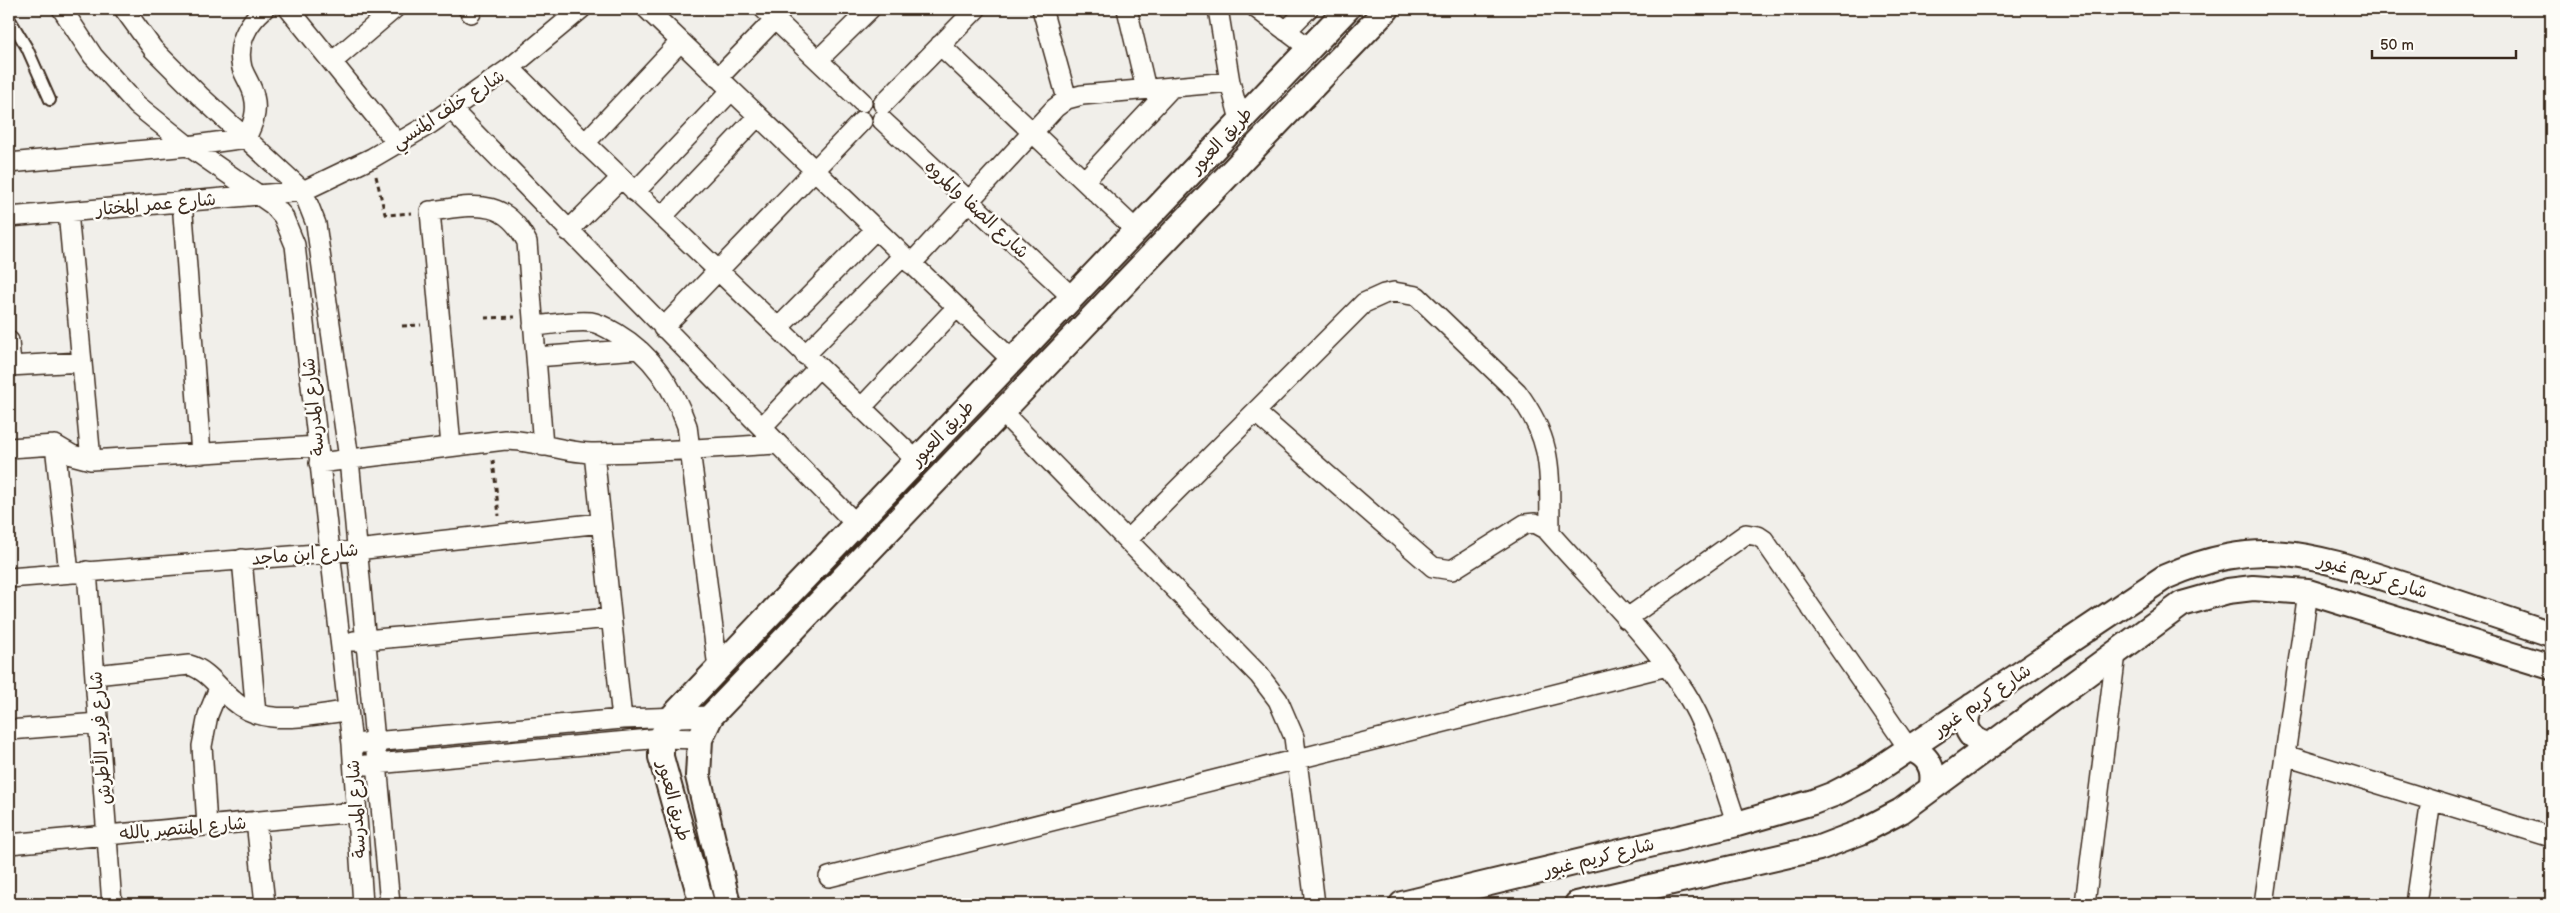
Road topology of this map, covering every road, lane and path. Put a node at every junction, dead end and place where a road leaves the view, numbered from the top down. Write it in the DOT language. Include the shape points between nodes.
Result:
graph roads {
  1 [pos="62,9"];
  2 [pos="124,9"];
  3 [pos="264,9"];
  4 [pos="289,9"];
  5 [pos="394,9"];
  6 [pos="581,9"];
  7 [pos="647,9"];
  8 [pos="870,9"];
  9 [pos="976,9"];
  10 [pos="1042,9"];
  11 [pos="1127,9"];
  12 [pos="1218,9"];
  13 [pos="1257,9"];
  14 [pos="1308,9"];
  15 [pos="1347,9"];
  16 [pos="1387,9"];
  17 [pos="770,14"];
  18 [pos="9,18"];
  19 [pos="1286,31"];
  20 [pos="680,42"];
  21 [pos="940,45"];
  22 [pos="1309,48"];
  23 [pos="818,60"];
  24 [pos="332,62"];
  25 [pos="510,68"];
  26 [pos="1330,68"];
  27 [pos="1230,82"];
  28 [pos="724,84"];
  29 [pos="1172,87"];
  30 [pos="1146,89"];
  31 [pos="1067,99"];
  32 [pos="50,100"];
  33 [pos="451,109"];
  34 [pos="862,111"];
  35 [pos="882,112"];
  36 [pos="758,116"];
  37 [pos="1240,120"];
  38 [pos="1033,133"];
  39 [pos="246,138"];
  40 [pos="1261,141"];
  41 [pos="398,144"];
  42 [pos="584,144"];
  43 [pos="188,146"];
  44 [pos="9,163"];
  45 [pos="814,170"];
  46 [pos="620,178"];
  47 [pos="1084,181"];
  48 [pos="377,182"];
  49 [pos="303,191"];
  50 [pos="635,192"];
  51 [pos="261,195"];
  52 [pos="182,201"];
  53 [pos="970,202"];
  54 [pos="430,211"];
  55 [pos="68,212"];
  56 [pos="9,217"];
  57 [pos="662,217"];
  58 [pos="876,230"];
  59 [pos="1136,230"];
  60 [pos="568,231"];
  61 [pos="907,260"];
  62 [pos="718,271"];
  63 [pos="1072,297"];
  64 [pos="956,307"];
  65 [pos="485,318"];
  66 [pos="533,321"];
  67 [pos="663,328"];
  68 [pos="778,328"];
  69 [pos="9,340"];
  70 [pos="638,349"];
  71 [pos="536,357"];
  72 [pos="1012,360"];
  73 [pos="812,361"];
  74 [pos="82,362"];
  75 [pos="10,366"];
  76 [pos="861,408"];
  77 [pos="1002,412"];
  78 [pos="1255,412"];
  79 [pos="762,427"];
  80 [pos="491,442"];
  81 [pos="778,444"];
  82 [pos="55,445"];
  83 [pos="451,446"];
  84 [pos="543,446"];
  85 [pos="9,448"];
  86 [pos="690,448"];
  87 [pos="594,453"];
  88 [pos="201,454"];
  89 [pos="319,455"];
  90 [pos="349,459"];
  91 [pos="91,460"];
  92 [pos="916,460"];
  93 [pos="602,523"];
  94 [pos="855,523"];
  95 [pos="1550,533"];
  96 [pos="501,534"];
  97 [pos="1127,540"];
  98 [pos="357,550"];
  99 [pos="330,553"];
  100 [pos="242,559"];
  101 [pos="78,572"];
  102 [pos="9,578"];
  103 [pos="2308,592"];
  104 [pos="611,618"];
  105 [pos="1626,619"];
  106 [pos="2551,634"];
  107 [pos="365,640"];
  108 [pos="340,642"];
  109 [pos="2116,653"];
  110 [pos="1666,666"];
  111 [pos="2551,667"];
  112 [pos="718,668"];
  113 [pos="95,674"];
  114 [pos="219,688"];
  115 [pos="1972,706"];
  116 [pos="346,711"];
  117 [pos="256,714"];
  118 [pos="711,716"];
  119 [pos="622,719"];
  120 [pos="98,723"];
  121 [pos="666,728"];
  122 [pos="9,730"];
  123 [pos="700,739"];
  124 [pos="375,742"];
  125 [pos="352,744"];
  126 [pos="1991,745"];
  127 [pos="1909,749"];
  128 [pos="2285,755"];
  129 [pos="1298,757"];
  130 [pos="377,763"];
  131 [pos="353,767"];
  132 [pos="1932,789"];
  133 [pos="2431,800"];
  134 [pos="356,812"];
  135 [pos="256,821"];
  136 [pos="1736,824"];
  137 [pos="207,826"];
  138 [pos="107,835"];
  139 [pos="2551,837"];
  140 [pos="9,844"];
  141 [pos="829,877"];
  142 [pos="1588,903"];
  143 [pos="112,904"];
  144 [pos="265,904"];
  145 [pos="363,904"];
  146 [pos="390,904"];
  147 [pos="702,904"];
  148 [pos="728,904"];
  149 [pos="1315,904"];
  150 [pos="1402,904"];
  151 [pos="2085,904"];
  152 [pos="2264,904"];
  153 [pos="2416,904"];
  1 -- 43 [label="street, شارع المدرسة" via="93,56 137,105"];
  2 -- 39 [label="street, شارع المدرسة" via="153,49"];
  3 -- 39 [label="street" via="252,20 240,50 256,110"];
  4 -- 24 [label="street"];
  5 -- 24 [label="street"];
  6 -- 25 [label="street, شارع خلف المنسي"];
  7 -- 20 [label="street"];
  8 -- 23 [label="street"];
  9 -- 21 [label="street"];
  10 -- 31 [label="street"];
  11 -- 30 [label="street"];
  12 -- 27 [label="street"];
  13 -- 19 [label="street"];
  14 -- 19 [label="street"];
  15 -- 22 [label="street, طريق العبور"];
  16 -- 26 [label="street, طريق العبور"];
  17 -- 23 [label="street"];
  17 -- 28 [label="street"];
  18 -- 32 [label="lane" via="27,48"];
  19 -- 22 [label="street"];
  20 -- 28 [label="street"];
  20 -- 42 [label="street"];
  21 -- 35 [label="street"];
  21 -- 38 [label="street"];
  22 -- 26 [label="street"];
  22 -- 37 [label="street, طريق العبور"];
  23 -- 34 [label="street"];
  24 -- 41 [label="street"];
  25 -- 33 [label="street, شارع خلف المنسي"];
  25 -- 42 [label="street"];
  26 -- 40 [label="street, طريق العبور"];
  27 -- 29 [label="street"];
  27 -- 37 [label="street"];
  28 -- 36 [label="street"];
  28 -- 50 [label="street"];
  29 -- 30 [label="street"];
  29 -- 47 [label="street"];
  30 -- 31 [label="street"];
  31 -- 38 [label="street"];
  33 -- 41 [label="street, شارع خلف المنسي"];
  33 -- 60 [label="street"];
  34 -- 35 [label="street" via="873,98"];
  34 -- 45 [label="street"];
  35 -- 53 [label="street, شارع الصفا والمروه"];
  36 -- 45 [label="street"];
  36 -- 57 [label="street"];
  37 -- 40 [label="street"];
  37 -- 59 [label="street, طريق العبور"];
  38 -- 47 [label="street"];
  38 -- 53 [label="street"];
  39 -- 43 [label="street"];
  39 -- 49 [label="street, شارع المدرسة"];
  40 -- 77 [label="street, طريق العبور"];
  41 -- 49 [label="street, شارع خلف المنسي"];
  42 -- 46 [label="street"];
  43 -- 44 [label="street"];
  43 -- 51 [label="street, شارع المدرسة"];
  45 -- 58 [label="street"];
  45 -- 62 [label="street"];
  46 -- 50 [label="street"];
  46 -- 60 [label="street"];
  47 -- 59 [label="street"];
  48 -- 54 [label="path" via="388,216"];
  49 -- 51 [label="street, شارع عمر المختار"];
  49 -- 90 [label="street, شارع المدرسة" via="316,224"];
  50 -- 57 [label="street"];
  51 -- 52 [label="street, شارع عمر المختار"];
  51 -- 89 [label="street, شارع المدرسة" via="283,216 295,245"];
  52 -- 55 [label="street, شارع عمر المختار"];
  52 -- 88 [label="street"];
  53 -- 61 [label="street"];
  53 -- 63 [label="street, شارع الصفا والمروه"];
  54 -- 66 [label="street" via="491,207 506,214 519,226 526,242"];
  54 -- 83 [label="street"];
  55 -- 56 [label="street, شارع عمر المختار"];
  55 -- 74 [label="street"];
  57 -- 62 [label="street"];
  58 -- 61 [label="street"];
  58 -- 68 [label="street"];
  59 -- 63 [label="street, طريق العبور"];
  60 -- 67 [label="street"];
  61 -- 64 [label="street"];
  61 -- 73 [label="street"];
  62 -- 67 [label="street"];
  62 -- 68 [label="street"];
  63 -- 72 [label="street, طريق العبور"];
  64 -- 72 [label="street"];
  64 -- 76 [label="street"];
  65 -- 66 [label="path"];
  66 -- 70 [label="street" via="592,322"];
  66 -- 71 [label="street"];
  67 -- 79 [label="street"];
  68 -- 73 [label="street"];
  69 -- 75 [label="street"];
  70 -- 71 [label="street"];
  70 -- 86 [label="street" via="658,369 678,399"];
  71 -- 84 [label="street"];
  72 -- 92 [label="street, طريق العبور"];
  73 -- 76 [label="street"];
  73 -- 79 [label="street"];
  74 -- 75 [label="street"];
  74 -- 91 [label="street"];
  76 -- 92 [label="street"];
  77 -- 97 [label="street"];
  77 -- 118 [label="street, طريق العبور"];
  78 -- 95 [label="street" via="1433,567 1452,570 1525,524 1541,525"];
  78 -- 95 [label="street" via="1364,303 1394,292 1417,296 1516,392 1536,422 1548,456"];
  78 -- 97 [label="street"];
  79 -- 81 [label="street"];
  80 -- 83 [label="street"];
  80 -- 84 [label="street" via="522,440"];
  80 -- 96 [label="path"];
  81 -- 86 [label="street"];
  81 -- 94 [label="street"];
  82 -- 85 [label="street"];
  82 -- 91 [label="street" via="72,455"];
  82 -- 101 [label="street, شارع فريد الأطرش"];
  83 -- 90 [label="street"];
  84 -- 87 [label="street"];
  86 -- 87 [label="street"];
  86 -- 112 [label="street"];
  87 -- 93 [label="street"];
  88 -- 89 [label="street"];
  88 -- 91 [label="street"];
  89 -- 90 [label="street"];
  89 -- 99 [label="street, شارع المدرسة"];
  90 -- 98 [label="street, شارع المدرسة"];
  92 -- 94 [label="street, طريق العبور"];
  93 -- 96 [label="street, شارع ابن ماجد"];
  93 -- 104 [label="street"];
  94 -- 112 [label="street, طريق العبور"];
  95 -- 105 [label="street"];
  96 -- 98 [label="street, شارع ابن ماجد"];
  97 -- 129 [label="street" via="1269,688 1288,718"];
  98 -- 99 [label="street, شارع ابن ماجد"];
  98 -- 107 [label="street, شارع المدرسة"];
  99 -- 100 [label="street, شارع ابن ماجد"];
  99 -- 108 [label="street, شارع المدرسة"];
  100 -- 101 [label="street, شارع ابن ماجد"];
  100 -- 117 [label="street"];
  101 -- 102 [label="street, شارع ابن ماجد"];
  101 -- 113 [label="street, شارع فريد الأطرش"];
  103 -- 109 [label="street, شارع كريم غبور" via="2253,588 2205,596 2182,604"];
  103 -- 111 [label="street, شارع كريم غبور"];
  103 -- 128 [label="street"];
  104 -- 107 [label="street"];
  104 -- 119 [label="street"];
  105 -- 110 [label="street"];
  105 -- 127 [label="street" via="1746,534 1758,536 1764,540"];
  106 -- 115 [label="street, شارع كريم غبور" via="2336,562 2290,553 2241,554 2215,559 2165,578"];
  107 -- 108 [label="street"];
  107 -- 124 [label="street, شارع المدرسة"];
  108 -- 116 [label="street, شارع المدرسة"];
  109 -- 126 [label="street, شارع كريم غبور"];
  109 -- 151 [label="street"];
  110 -- 129 [label="street"];
  110 -- 136 [label="street" via="1685,693 1703,729"];
  112 -- 121 [label="street, طريق العبور"];
  113 -- 114 [label="street" via="189,665 197,667"];
  113 -- 120 [label="street, شارع فريد الأطرش"];
  114 -- 117 [label="street"];
  114 -- 137 [label="street" via="208,715 202,746"];
  115 -- 126 [label="street" via="1966,719 1968,732 1978,742"];
  115 -- 127 [label="street, شارع كريم غبور"];
  116 -- 117 [label="street" via="287,718"];
  116 -- 125 [label="street, شارع المدرسة"];
  118 -- 121 [label="street"];
  118 -- 123 [label="street, طريق العبور"];
  119 -- 121 [label="street"];
  119 -- 124 [label="street"];
  120 -- 122 [label="street"];
  120 -- 138 [label="street, شارع فريد الأطرش"];
  121 -- 123 [label="street"];
  121 -- 130 [label="street"];
  121 -- 147 [label="street, طريق العبور" via="661,757"];
  123 -- 148 [label="street, طريق العبور" via="701,797"];
  124 -- 125 [label="street"];
  124 -- 130 [label="street, شارع المدرسة"];
  125 -- 131 [label="street, شارع المدرسة"];
  126 -- 132 [label="street, شارع كريم غبور"];
  127 -- 132 [label="street" via="1928,760 1934,774"];
  127 -- 136 [label="street, شارع كريم غبور" via="1834,794"];
  128 -- 133 [label="street"];
  128 -- 152 [label="street"];
  129 -- 141 [label="street"];
  129 -- 149 [label="street"];
  130 -- 131 [label="street"];
  130 -- 146 [label="street, شارع المدرسة"];
  131 -- 134 [label="street, شارع المدرسة"];
  132 -- 142 [label="street, شارع كريم غبور" via="1882,822 1819,848"];
  133 -- 139 [label="street"];
  133 -- 153 [label="street"];
  134 -- 135 [label="street, شارع المنتصر بالله"];
  134 -- 145 [label="street, شارع المدرسة"];
  135 -- 137 [label="street, شارع المنتصر بالله"];
  135 -- 144 [label="street"];
  136 -- 150 [label="street, شارع كريم غبور"];
  137 -- 138 [label="street, شارع المنتصر بالله"];
  138 -- 140 [label="street, شارع المنتصر بالله"];
  138 -- 143 [label="street, شارع فريد الأطرش"];
}
